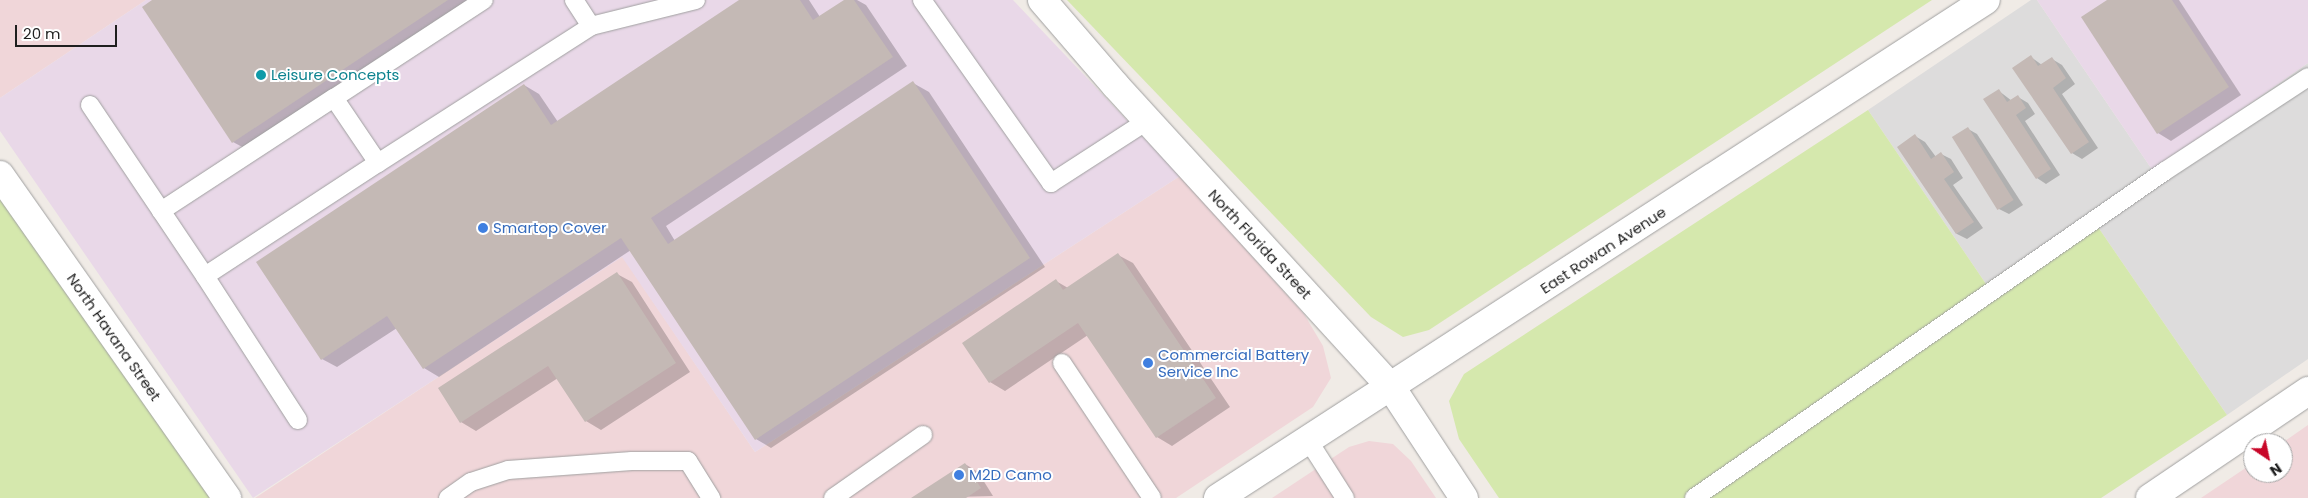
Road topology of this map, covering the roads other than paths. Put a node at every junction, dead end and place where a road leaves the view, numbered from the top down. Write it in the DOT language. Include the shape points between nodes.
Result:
graph roads {
  1 [pos="484,0"];
  2 [pos="574,0"];
  3 [pos="696,0"];
  4 [pos="922,0"];
  5 [pos="1042,0"];
  6 [pos="1986,0"];
  7 [pos="591,26"];
  8 [pos="2308,77"];
  9 [pos="334,98"];
  10 [pos="90,105"];
  11 [pos="1147,121"];
  12 [pos="378,163"];
  13 [pos="0,175"];
  14 [pos="161,211"];
  15 [pos="205,276"];
  16 [pos="1062,363"];
  17 [pos="1391,387"];
  18 [pos="2308,391"];
  19 [pos="298,420"];
  20 [pos="924,436"];
  21 [pos="1308,440"];
  22 [pos="227,498"];
  23 [pos="448,498"];
  24 [pos="711,498"];
  25 [pos="833,498"];
  26 [pos="1152,498"];
  27 [pos="1218,498"];
  28 [pos="1345,498"];
  29 [pos="1464,498"];
  30 [pos="1694,498"];
  31 [pos="2150,498"];
  1 -- 9 [label="lane"];
  2 -- 7 [label="lane"];
  3 -- 7 [label="lane"];
  4 -- 11 [label="lane" via="1051,183"];
  5 -- 11 [label="street, North Florida Street"];
  6 -- 17 [label="street, East Rowan Avenue"];
  7 -- 12 [label="lane"];
  8 -- 30 [label="lane" via="2148,182"];
  9 -- 12 [label="lane"];
  9 -- 14 [label="lane"];
  10 -- 14 [label="lane"];
  11 -- 17 [label="street, North Florida Street" via="1289,272"];
  12 -- 15 [label="lane"];
  13 -- 22 [label="street, North Havana Street"];
  14 -- 15 [label="lane"];
  15 -- 19 [label="lane"];
  16 -- 26 [label="lane"];
  17 -- 21 [label="street, East Rowan Avenue"];
  17 -- 29 [label="street, North Florida Street"];
  18 -- 31 [label="street"];
  20 -- 25 [label="lane"];
  21 -- 27 [label="street, East Rowan Avenue"];
  21 -- 28 [label="lane"];
  23 -- 24 [label="lane" via="471,482 508,470 688,461"];
}
